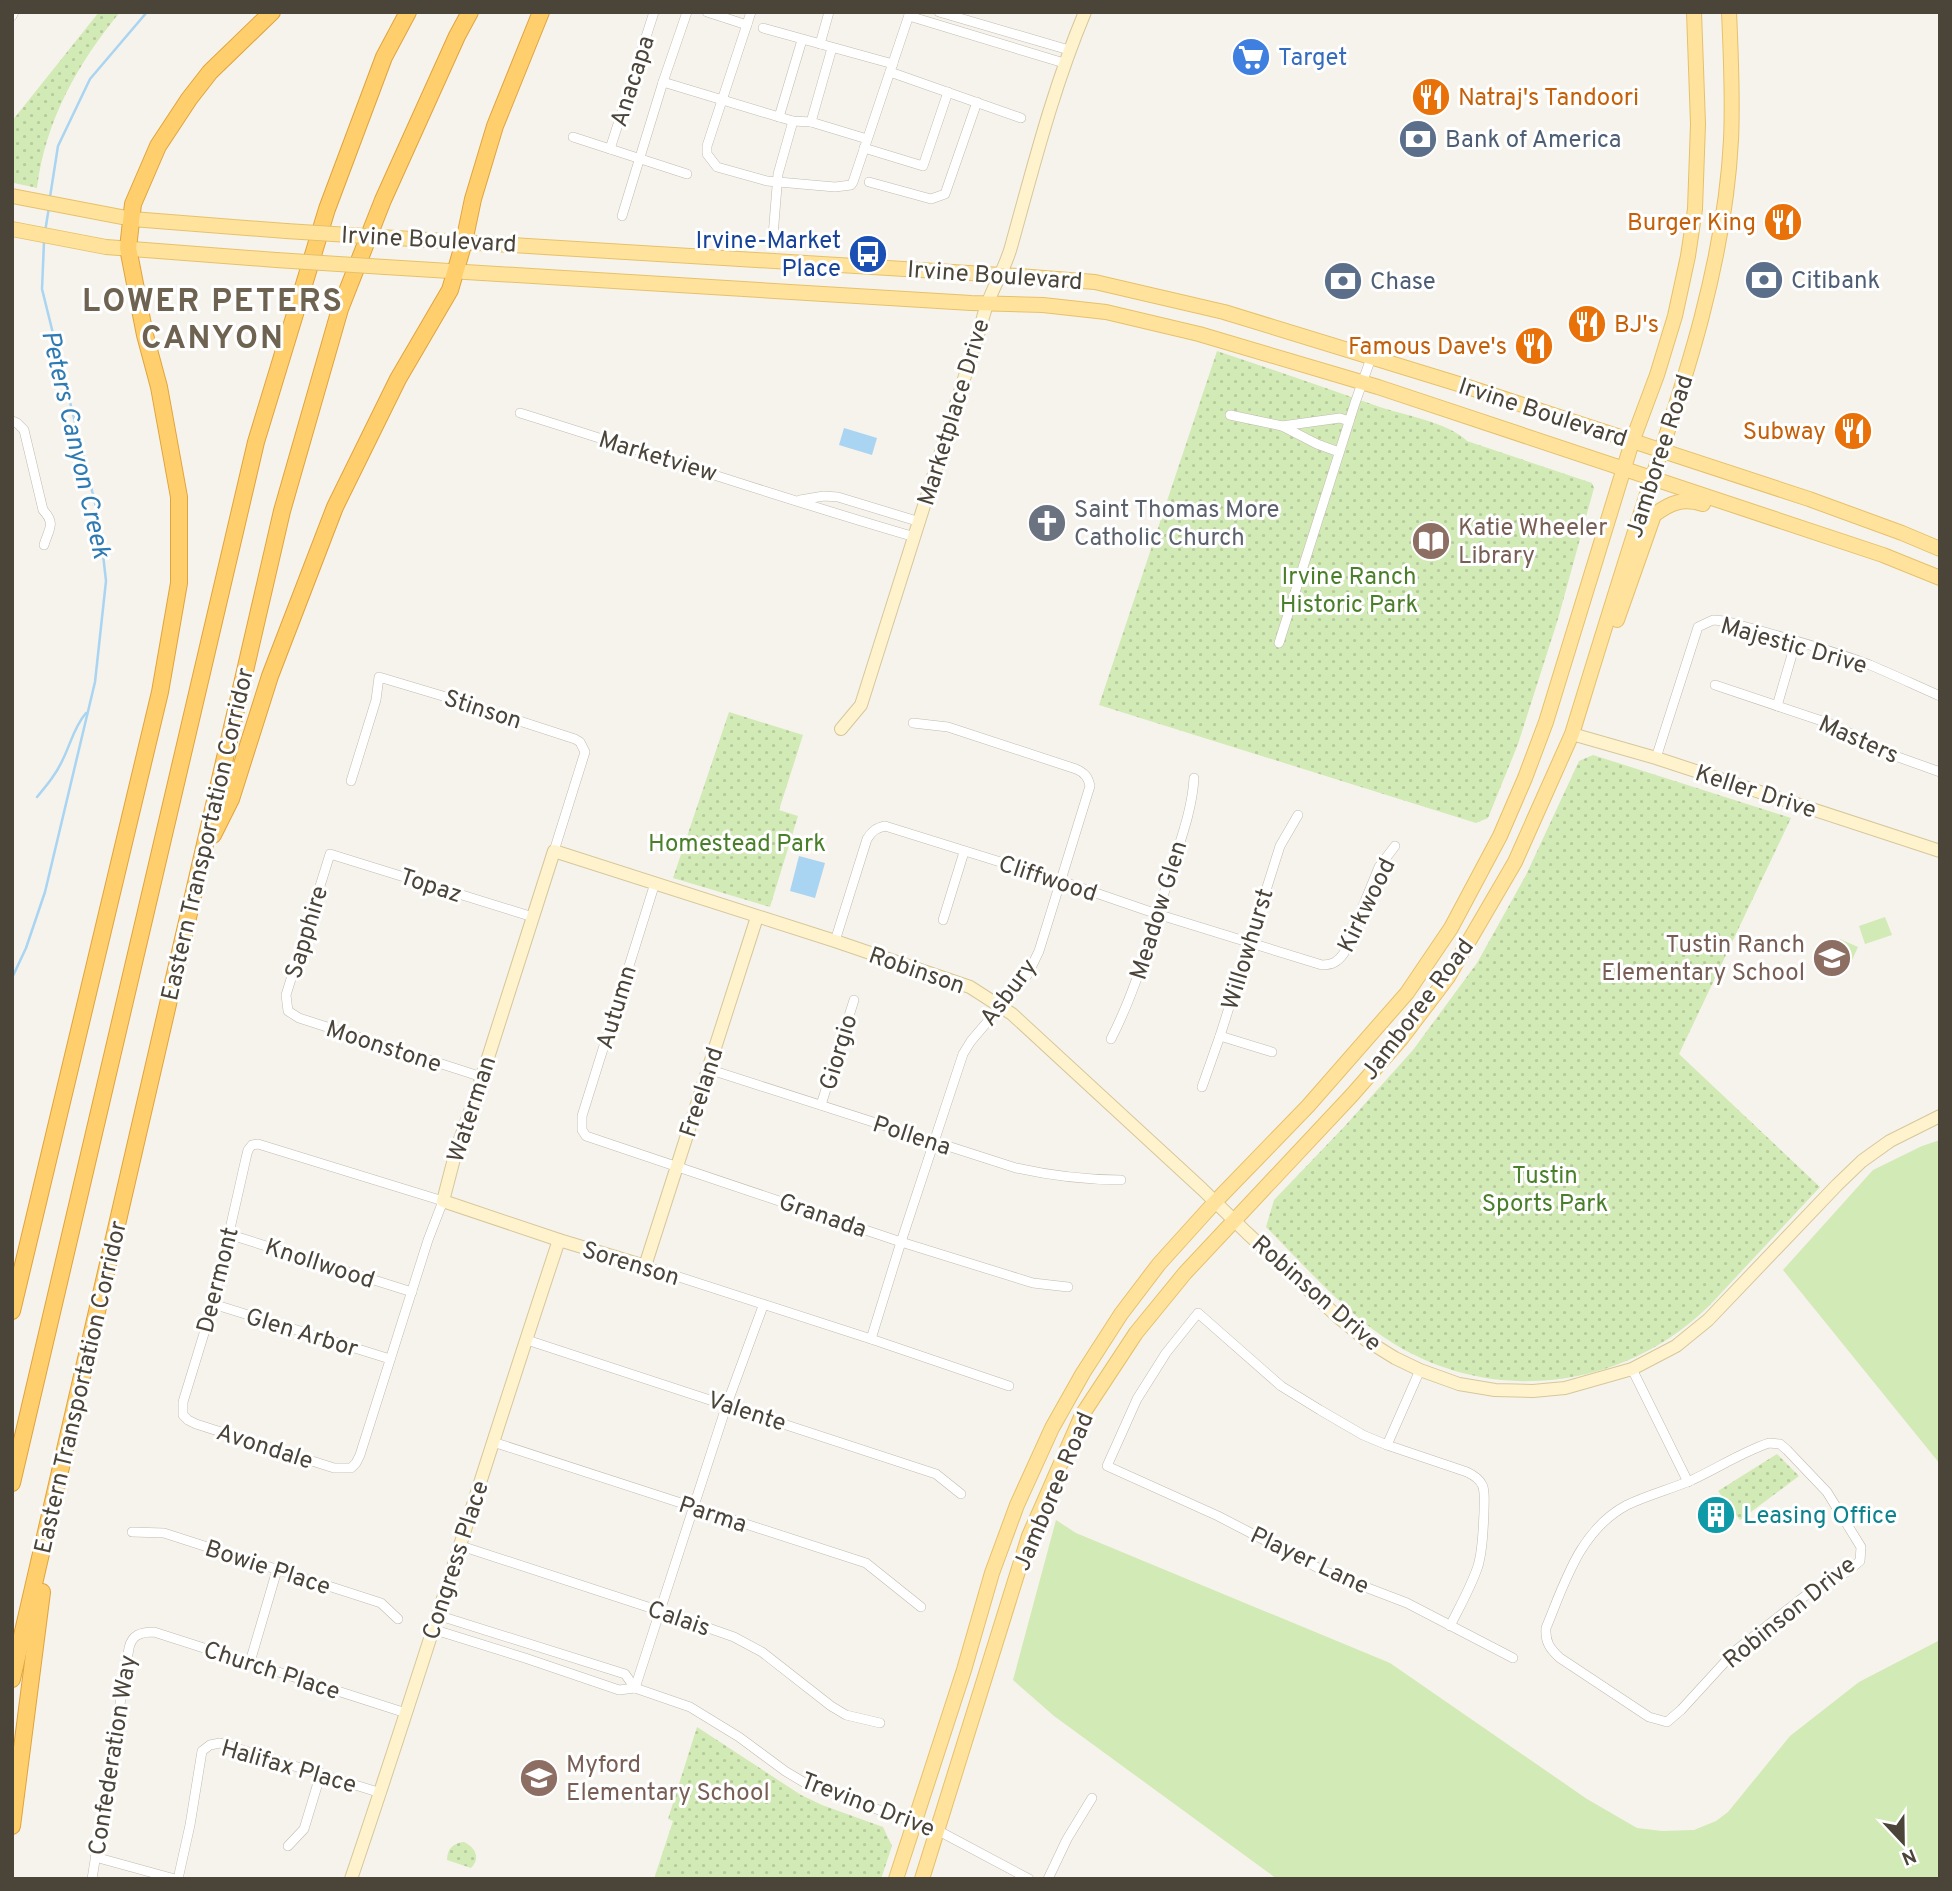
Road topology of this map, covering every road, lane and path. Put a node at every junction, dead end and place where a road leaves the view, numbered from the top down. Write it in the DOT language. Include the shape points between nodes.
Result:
graph roads {
  1 [pos="272,12"];
  2 [pos="408,12"];
  3 [pos="470,12"];
  4 [pos="541,12"];
  5 [pos="654,12"];
  6 [pos="687,12"];
  7 [pos="707,12"];
  8 [pos="751,12"];
  9 [pos="829,12"];
  10 [pos="939,12"];
  11 [pos="1085,12"];
  12 [pos="1694,12"];
  13 [pos="1728,12"];
  14 [pos="909,14"];
  15 [pos="747,25"];
  16 [pos="763,28"];
  17 [pos="802,40"];
  18 [pos="820,44"];
  19 [pos="832,48"];
  20 [pos="1067,56"];
  21 [pos="891,68"];
  22 [pos="663,82"];
  23 [pos="948,92"];
  24 [pos="722,101"];
  25 [pos="977,102"];
  26 [pos="779,117"];
  27 [pos="1021,118"];
  28 [pos="793,121"];
  29 [pos="811,122"];
  30 [pos="573,137"];
  31 [pos="866,144"];
  32 [pos="610,149"];
  33 [pos="640,159"];
  34 [pos="687,174"];
  35 [pos="777,182"];
  36 [pos="869,182"];
  37 [pos="12,195"];
  38 [pos="622,216"];
  39 [pos="132,219"];
  40 [pos="12,229"];
  41 [pos="773,236"];
  42 [pos="464,242"];
  43 [pos="128,248"];
  44 [pos="456,273"];
  45 [pos="1000,275"];
  46 [pos="985,304"];
  47 [pos="1371,358"];
  48 [pos="1362,382"];
  49 [pos="520,413"];
  50 [pos="1230,415"];
  51 [pos="12,421"];
  52 [pos="1349,421"];
  53 [pos="1282,426"];
  54 [pos="1632,442"];
  55 [pos="1661,451"];
  56 [pos="1339,452"];
  57 [pos="1624,468"];
  58 [pos="1653,478"];
  59 [pos="795,500"];
  60 [pos="920,522"];
  61 [pos="1804,529"];
  62 [pos="915,537"];
  63 [pos="44,545"];
  64 [pos="1940,550"];
  65 [pos="1940,578"];
  66 [pos="1796,641"];
  67 [pos="1279,643"];
  68 [pos="1600,644"];
  69 [pos="1715,685"];
  70 [pos="1940,696"];
  71 [pos="1777,706"];
  72 [pos="913,723"];
  73 [pos="841,729"];
  74 [pos="1572,734"];
  75 [pos="583,747"];
  76 [pos="1656,758"];
  77 [pos="1940,772"];
  78 [pos="1194,778"];
  79 [pos="351,781"];
  80 [pos="1298,815"];
  81 [pos="1395,846"];
  82 [pos="554,851"];
  83 [pos="1940,851"];
  84 [pos="964,852"];
  85 [pos="330,854"];
  86 [pos="201,859"];
  87 [pos="1061,881"];
  88 [pos="655,883"];
  89 [pos="1157,914"];
  90 [pos="533,917"];
  91 [pos="757,917"];
  92 [pos="943,920"];
  93 [pos="835,941"];
  94 [pos="1248,942"];
  95 [pos="1335,963"];
  96 [pos="854,1000"];
  97 [pos="1000,1006"];
  98 [pos="288,1010"];
  99 [pos="1220,1036"];
  100 [pos="1111,1039"];
  101 [pos="1272,1052"];
  102 [pos="708,1069"];
  103 [pos="482,1077"];
  104 [pos="1202,1087"];
  105 [pos="821,1105"];
  106 [pos="1940,1116"];
  107 [pos="582,1130"];
  108 [pos="933,1142"];
  109 [pos="252,1145"];
  110 [pos="677,1166"];
  111 [pos="1121,1180"];
  112 [pos="443,1201"];
  113 [pos="1215,1202"];
  114 [pos="1233,1220"];
  115 [pos="228,1234"];
  116 [pos="559,1240"];
  117 [pos="901,1242"];
  118 [pos="645,1266"];
  119 [pos="1068,1287"];
  120 [pos="412,1292"];
  121 [pos="213,1304"];
  122 [pos="763,1306"];
  123 [pos="12,1311"];
  124 [pos="871,1339"];
  125 [pos="527,1340"];
  126 [pos="390,1359"];
  127 [pos="1632,1369"];
  128 [pos="1420,1370"];
  129 [pos="1009,1386"];
  130 [pos="727,1404"];
  131 [pos="183,1415"];
  132 [pos="493,1442"];
  133 [pos="1387,1445"];
  134 [pos="351,1468"];
  135 [pos="1688,1482"];
  136 [pos="12,1483"];
  137 [pos="961,1494"];
  138 [pos="54,1501"];
  139 [pos="694,1508"];
  140 [pos="132,1532"];
  141 [pos="461,1546"];
  142 [pos="277,1570"];
  143 [pos="921,1607"];
  144 [pos="660,1611"];
  145 [pos="437,1615"];
  146 [pos="398,1619"];
  147 [pos="1450,1626"];
  148 [pos="432,1629"];
  149 [pos="136,1634"];
  150 [pos="1513,1658"];
  151 [pos="250,1662"];
  152 [pos="12,1679"];
  153 [pos="635,1688"];
  154 [pos="406,1713"];
  155 [pos="880,1723"];
  156 [pos="321,1773"];
  157 [pos="381,1793"];
  158 [pos="1092,1798"];
  159 [pos="914,1822"];
  160 [pos="12,1826"];
  161 [pos="937,1830"];
  162 [pos="288,1846"];
  163 [pos="95,1857"];
  164 [pos="92,1879"];
  165 [pos="177,1879"];
  166 [pos="351,1879"];
  167 [pos="896,1879"];
  168 [pos="922,1879"];
  169 [pos="1029,1879"];
  170 [pos="1048,1879"];
  1 -- 39 [label="highway" via="188,99 158,146 135,198"];
  2 -- 136 [label="highway, Eastern Transportation Corridor" via="384,57 327,209 257,442"];
  3 -- 86 [label="highway, Eastern Transportation Corridor" via="383,200 340,309 282,511"];
  4 -- 42 [label="highway" via="495,126"];
  5 -- 32 [label="street, Anacapa"];
  6 -- 22 [label="street, Anacapa"];
  7 -- 15 [label="street"];
  8 -- 15 [label="street"];
  9 -- 18 [label="street"];
  10 -- 20 [label="street"];
  11 -- 20 [label="street, Marketplace Drive"];
  12 -- 54 [label="main road, Jamboree Road" via="1698,124 1693,221 1675,316"];
  13 -- 55 [label="main road, Jamboree Road" via="1732,89 1725,194 1688,368"];
  14 -- 20 [label="street"];
  14 -- 21 [label="street"];
  15 -- 24 [label="street"];
  16 -- 17 [label="street"];
  17 -- 18 [label="street"];
  17 -- 26 [label="street"];
  18 -- 19 [label="street"];
  19 -- 21 [label="street"];
  19 -- 29 [label="street"];
  20 -- 45 [label="street, Marketplace Drive"];
  21 -- 23 [label="street"];
  21 -- 31 [label="street"];
  22 -- 24 [label="street, Anacapa"];
  22 -- 33 [label="street, Anacapa"];
  23 -- 25 [label="street"];
  23 -- 31 [label="street, Anacapa" via="923,166"];
  24 -- 26 [label="street, Anacapa"];
  24 -- 35 [label="street" via="707,146 711,161 717,167"];
  25 -- 27 [label="street"];
  25 -- 36 [label="street" via="946,194 931,199"];
  26 -- 28 [label="street, Anacapa"];
  28 -- 29 [label="street, Anacapa"];
  28 -- 35 [label="street"];
  29 -- 31 [label="street, Anacapa"];
  30 -- 32 [label="street, Anacapa"];
  31 -- 35 [label="street" via="850,185"];
  32 -- 33 [label="street, Anacapa"];
  33 -- 34 [label="street, Anacapa"];
  33 -- 38 [label="street, Anacapa"];
  35 -- 41 [label="street"];
  37 -- 39 [label="main road, Irvine Boulevard"];
  39 -- 42 [label="main road, Irvine Boulevard, bridge"];
  39 -- 43 [label="highway"];
  40 -- 43 [label="main road, Irvine Boulevard"];
  42 -- 44 [label="highway"];
  42 -- 45 [label="main road, Irvine Boulevard"];
  43 -- 44 [label="main road, Irvine Boulevard, bridge"];
  43 -- 123 [label="highway" via="179,497 179,583 157,705"];
  44 -- 46 [label="main road, Irvine Boulevard"];
  44 -- 86 [label="highway" via="335,507 270,676 231,799"];
  45 -- 46 [label="street, Marketplace Drive"];
  45 -- 47 [label="main road, Irvine Boulevard" via="1117,286 1224,312"];
  46 -- 48 [label="main road, Irvine Boulevard" via="1106,312"];
  46 -- 60 [label="street, Marketplace Drive"];
  47 -- 48 [label="street"];
  47 -- 54 [label="main road, Irvine Boulevard"];
  48 -- 52 [label="street"];
  48 -- 57 [label="main road, Irvine Boulevard"];
  49 -- 59 [label="street, Marketview"];
  50 -- 53 [label="street"];
  51 -- 63 [label="street" via="24,430 43,510 51,519"];
  52 -- 53 [label="street" via="1340,418"];
  52 -- 56 [label="street"];
  53 -- 56 [label="street"];
  54 -- 55 [label="main road, Irvine Boulevard"];
  54 -- 57 [label="main road, Jamboree Road"];
  55 -- 58 [label="main road, Jamboree Road"];
  55 -- 64 [label="main road, Irvine Boulevard" via="1809,499"];
  56 -- 67 [label="street"];
  57 -- 58 [label="main road, Irvine Boulevard"];
  57 -- 113 [label="main road, Jamboree Road" via="1546,722 1479,879 1407,993 1308,1106"];
  58 -- 61 [label="main road, Irvine Boulevard"];
  58 -- 68 [label="main road, Jamboree Road"];
  59 -- 60 [label="street, Marketview" via="838,497"];
  59 -- 62 [label="street, Marketview"];
  60 -- 62 [label="street, Marketplace Drive"];
  61 -- 65 [label="main road, Irvine Boulevard"];
  61 -- 68 [label="main road" via="1688,500 1667,505 1654,515 1616,622"];
  62 -- 73 [label="street, Marketplace Drive" via="861,705"];
  66 -- 70 [label="street, Majestic Drive" via="1870,665"];
  66 -- 71 [label="street"];
  66 -- 76 [label="street, Majestic Drive" via="1725,621 1713,620 1698,627"];
  68 -- 74 [label="main road, Jamboree Road"];
  69 -- 71 [label="street, Masters"];
  71 -- 77 [label="street, Masters"];
  72 -- 87 [label="street, Asbury" via="948,727 1083,772 1090,786"];
  74 -- 76 [label="street, Keller Drive"];
  74 -- 114 [label="main road, Jamboree Road" via="1515,862 1448,977 1352,1095"];
  75 -- 79 [label="street, Stinson" via="575,739 379,677"];
  75 -- 82 [label="street, Waterman" via="575,790"];
  76 -- 83 [label="street, Keller Drive"];
  78 -- 89 [label="street, Meadow Glen" via="1193,799"];
  80 -- 94 [label="street, Willowhurst" via="1280,846"];
  81 -- 95 [label="street, Kirkwood" via="1379,867 1344,953"];
  82 -- 88 [label="street, Robinson"];
  82 -- 90 [label="street, Waterman"];
  84 -- 87 [label="street, Cliffwood"];
  84 -- 92 [label="street"];
  84 -- 93 [label="street, Cliffwood" via="877,827 867,839"];
  85 -- 90 [label="street, Topaz"];
  85 -- 98 [label="street, Sapphire" via="286,995"];
  86 -- 138 [label="highway, Eastern Transportation Corridor"];
  87 -- 89 [label="street, Cliffwood"];
  87 -- 97 [label="street, Asbury" via="1028,974"];
  88 -- 91 [label="street, Robinson"];
  88 -- 107 [label="street, Autumn" via="582,1116"];
  89 -- 94 [label="street, Cliffwood"];
  89 -- 100 [label="street, Meadow Glen" via="1127,1008"];
  90 -- 103 [label="street, Waterman"];
  91 -- 93 [label="street, Robinson"];
  91 -- 102 [label="street, Freeland"];
  93 -- 97 [label="street, Robinson" via="970,987"];
  94 -- 95 [label="street, Cliffwood" via="1322,965"];
  94 -- 99 [label="street, Willowhurst"];
  96 -- 105 [label="street, Giorgio"];
  97 -- 108 [label="street, Asbury" via="963,1054"];
  97 -- 113 [label="street, Robinson"];
  98 -- 103 [label="street, Moonstone" via="299,1018"];
  99 -- 101 [label="street"];
  99 -- 104 [label="street, Willowhurst"];
  102 -- 105 [label="street, Pollena"];
  102 -- 110 [label="street, Freeland"];
  103 -- 112 [label="street, Waterman"];
  105 -- 108 [label="street, Pollena"];
  106 -- 127 [label="street, Robinson Drive" via="1890,1141 1863,1161 1708,1320 1676,1346"];
  107 -- 110 [label="street, Granada" via="586,1136"];
  108 -- 111 [label="street, Pollena" via="1051,1176"];
  108 -- 117 [label="street, Asbury"];
  109 -- 112 [label="street, Sorenson"];
  109 -- 115 [label="street, Deermont"];
  110 -- 117 [label="street, Granada"];
  110 -- 118 [label="street, Freeland"];
  112 -- 116 [label="street, Sorenson"];
  112 -- 120 [label="street, Waterman"];
  113 -- 114 [label="street, Robinson Drive"];
  113 -- 159 [label="main road, Jamboree Road" via="1121,1314 1052,1428 992,1573"];
  114 -- 128 [label="street, Robinson Drive" via="1366,1340"];
  114 -- 161 [label="main road, Jamboree Road" via="1136,1333 1082,1415 1029,1536"];
  115 -- 120 [label="street, Knollwood"];
  115 -- 121 [label="street, Deermont"];
  116 -- 118 [label="street, Sorenson"];
  116 -- 125 [label="street, Congress Place"];
  117 -- 119 [label="street, Granada" via="1033,1283"];
  117 -- 124 [label="street, Asbury"];
  118 -- 122 [label="street, Sorenson"];
  120 -- 126 [label="street, Waterman"];
  121 -- 126 [label="street, Glen Arbor"];
  121 -- 131 [label="street, Deermont"];
  122 -- 124 [label="street, Sorenson"];
  122 -- 130 [label="street"];
  124 -- 129 [label="street, Sorenson"];
  125 -- 130 [label="street, Valente"];
  125 -- 132 [label="street, Congress Place"];
  126 -- 134 [label="street, Waterman" via="360,1455"];
  127 -- 128 [label="street, Robinson Drive" via="1565,1388 1533,1391 1459,1384"];
  127 -- 135 [label="street"];
  128 -- 133 [label="street"];
  130 -- 137 [label="street, Valente" via="936,1474"];
  130 -- 139 [label="street"];
  131 -- 134 [label="street, Avondale" via="196,1424 334,1468"];
  132 -- 139 [label="street, Parma"];
  132 -- 141 [label="street, Congress Place"];
  133 -- 147 [label="street" via="1476,1476 1485,1490 1480,1556"];
  133 -- 147 [label="street, Player Lane" via="1281,1386 1198,1313 1137,1399 1107,1466 1218,1516 1326,1573 1407,1603"];
  135 -- 135 [label="street, Robinson Drive" via="1627,1506 1593,1532 1577,1556 1545,1638 1560,1658 1649,1717 1667,1722 1735,1651 1860,1560 1861,1547 1827,1492 1780,1444 1754,1448"];
  138 -- 152 [label="highway, Eastern Transportation Corridor"];
  138 -- 160 [label="highway"];
  139 -- 143 [label="street, Parma" via="866,1563"];
  139 -- 144 [label="street"];
  140 -- 142 [label="street, Bowie Place" via="164,1533"];
  141 -- 144 [label="street, Calais"];
  141 -- 145 [label="street, Congress Place"];
  142 -- 146 [label="street, Bowie Place" via="381,1603"];
  142 -- 151 [label="street"];
  144 -- 153 [label="street"];
  144 -- 155 [label="street, Calais" via="762,1651 846,1715"];
  145 -- 148 [label="street, Congress Place"];
  145 -- 153 [label="street, Trevino Drive" via="625,1674"];
  147 -- 150 [label="street, Player Lane"];
  148 -- 153 [label="street, Trevino Drive" via="619,1690"];
  148 -- 154 [label="street, Congress Place"];
  149 -- 151 [label="street, Church Place" via="153,1632"];
  149 -- 163 [label="street, Confederation Way" via="129,1648"];
  151 -- 154 [label="street, Church Place"];
  153 -- 159 [label="street, Trevino Drive" via="707,1716 805,1783"];
  154 -- 157 [label="street, Congress Place"];
  156 -- 157 [label="street, Halifax Place"];
  156 -- 162 [label="street" via="304,1829"];
  156 -- 165 [label="street, Halifax Place" via="220,1743 210,1745 202,1751"];
  157 -- 166 [label="street, Congress Place"];
  158 -- 170 [label="street"];
  159 -- 161 [label="street, Trevino Drive"];
  159 -- 167 [label="main road, Jamboree Road"];
  161 -- 168 [label="main road, Jamboree Road"];
  161 -- 169 [label="street, Trevino Drive"];
  163 -- 164 [label="street, Confederation Way"];
  163 -- 165 [label="street"];
}
